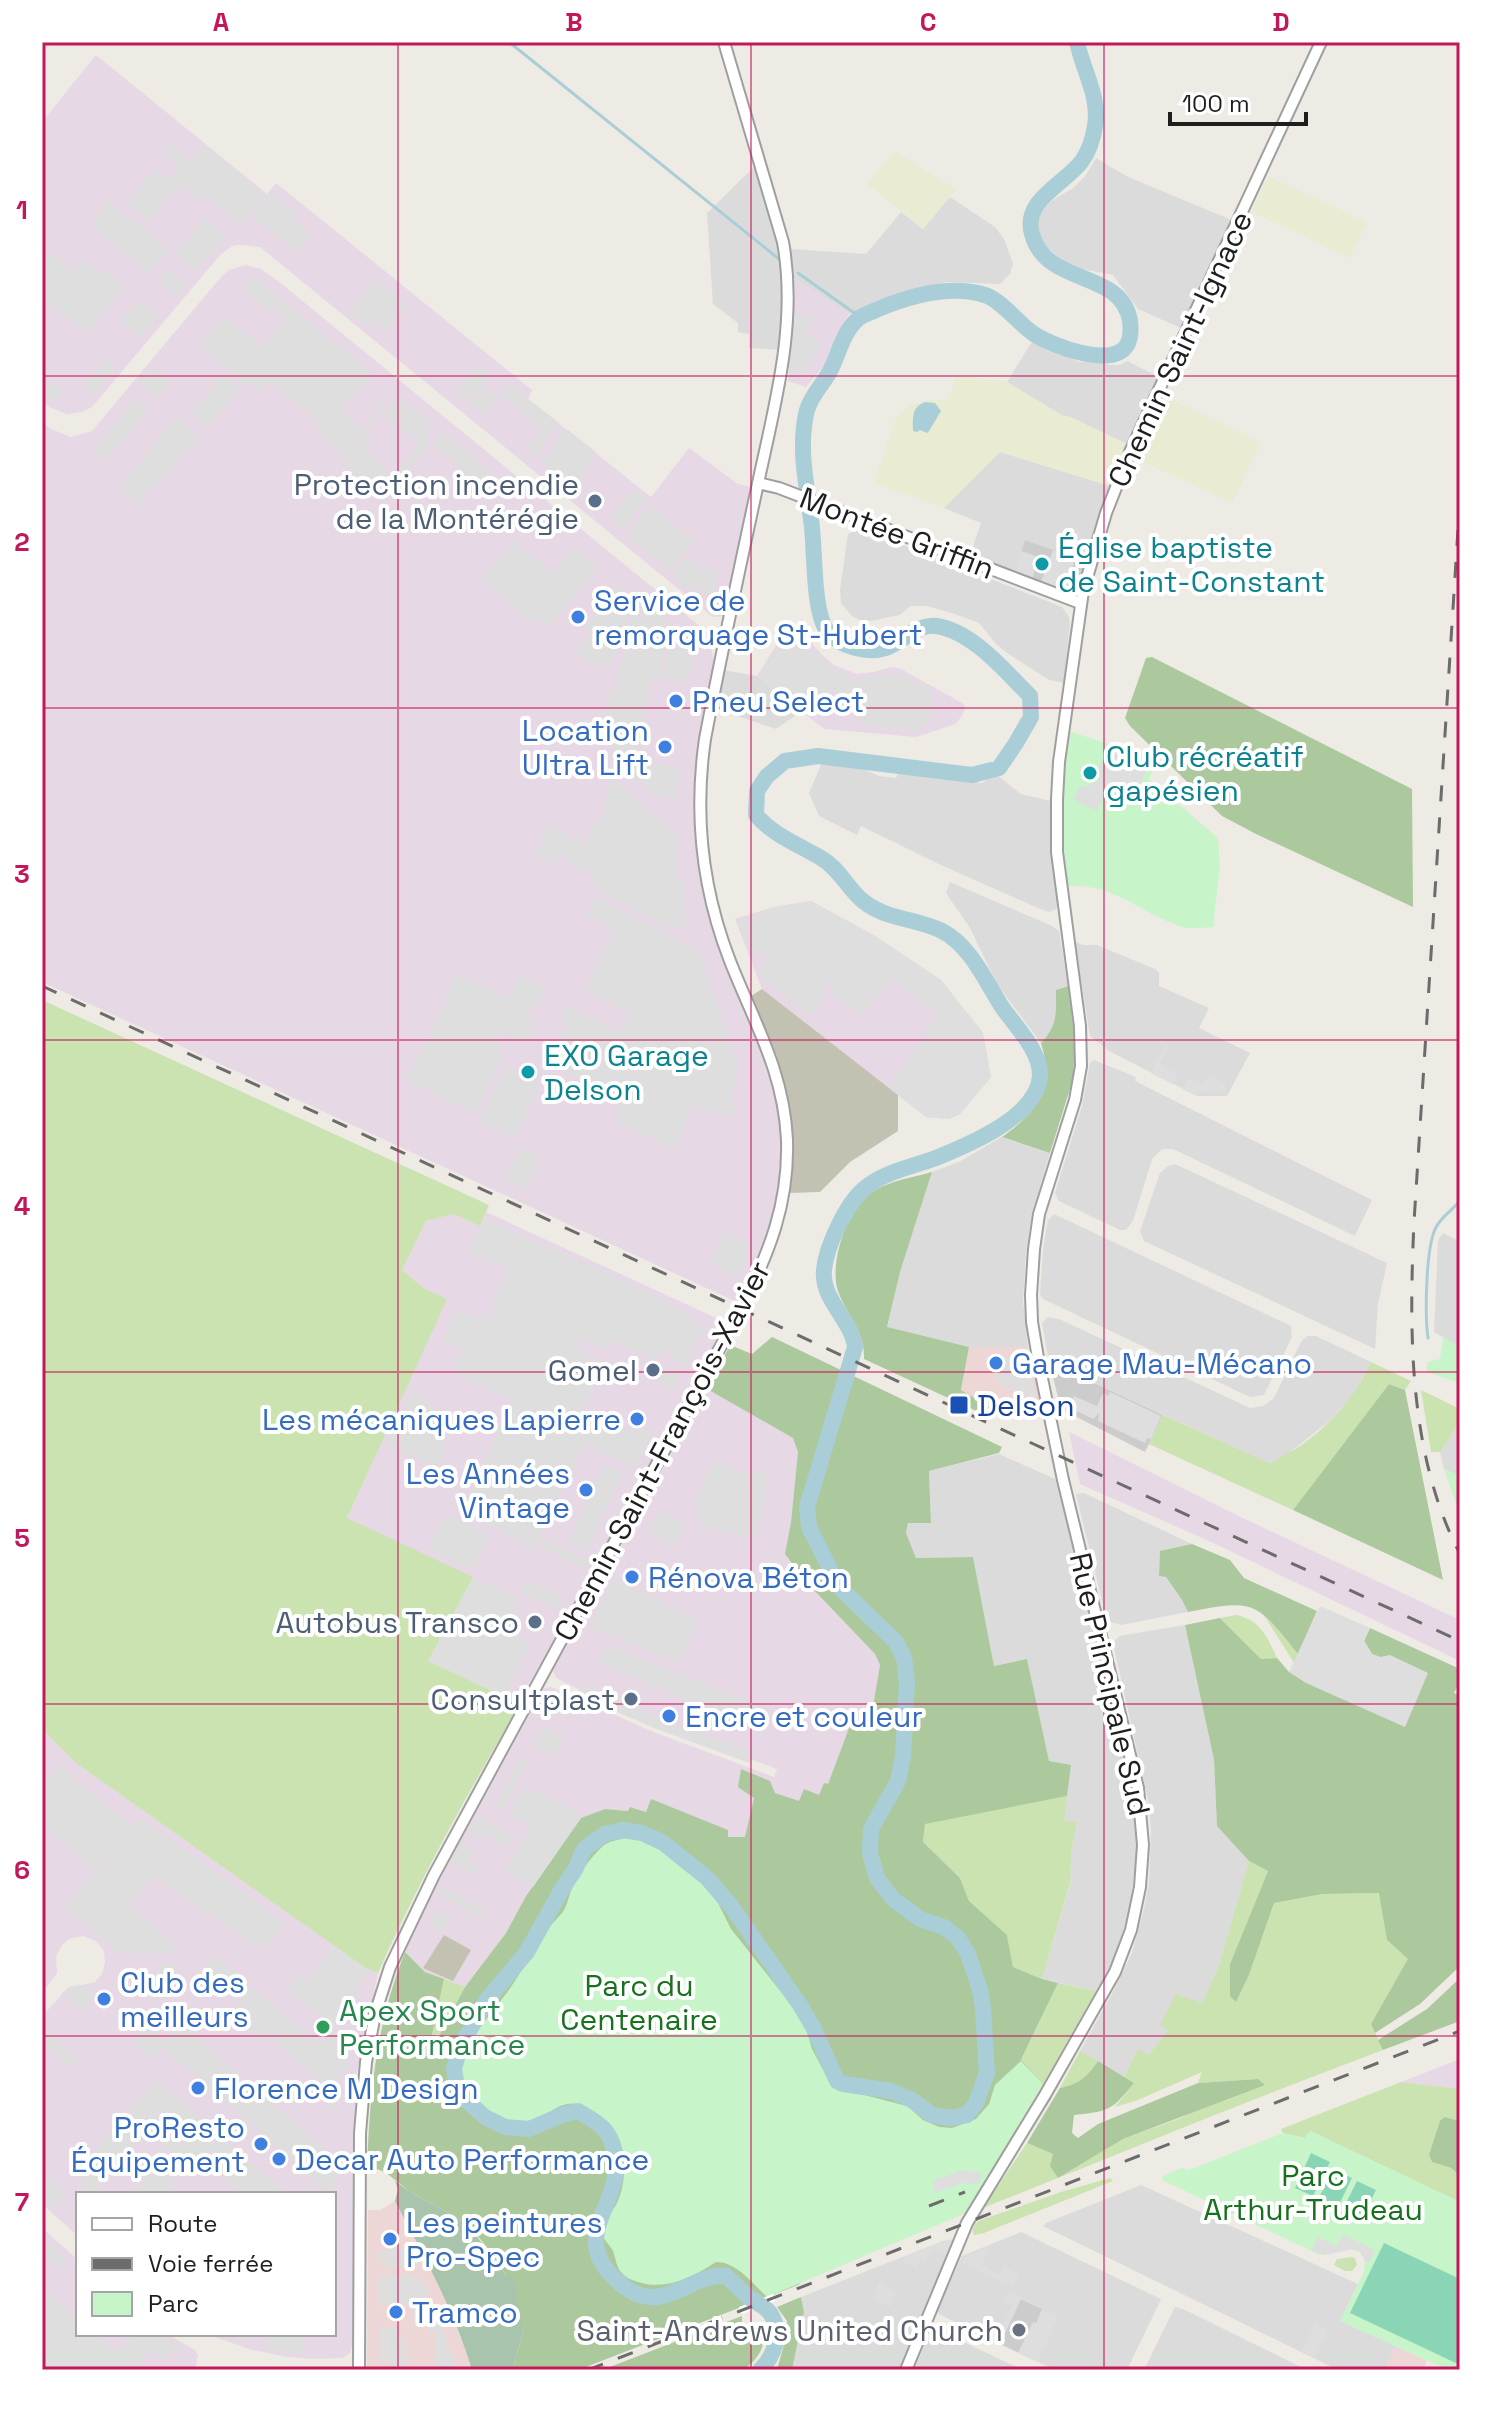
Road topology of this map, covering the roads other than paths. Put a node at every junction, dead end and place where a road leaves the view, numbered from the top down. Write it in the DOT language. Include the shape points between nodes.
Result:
graph roads {
  1 [pos="724,42"];
  2 [pos="1321,42"];
  3 [pos="758,483"];
  4 [pos="1080,603"];
  5 [pos="1081,1048"];
  6 [pos="359,2370"];
  7 [pos="906,2370"];
  1 -- 3 [label="street, Chemin Saint-François-Xavier" via="775,210 787,270 786,341"];
  2 -- 4 [label="street, Chemin Saint-Ignace" via="1130,452"];
  3 -- 4 [label="street, Montée Griffin"];
  3 -- 6 [label="street, Chemin Saint-François-Xavier" via="705,739 700,819 714,915 782,1096 787,1151 780,1214 741,1309 439,1866 390,1967 373,2023 362,2091"];
  4 -- 5 [label="street, Chemin Saint-Ignace" via="1059,762 1056,830"];
  5 -- 7 [label="street, Rue Principale Sud" via="1075,1100 1038,1219 1031,1313 1063,1480 1138,1788 1140,1887 1115,1972 971,2215"];
}
